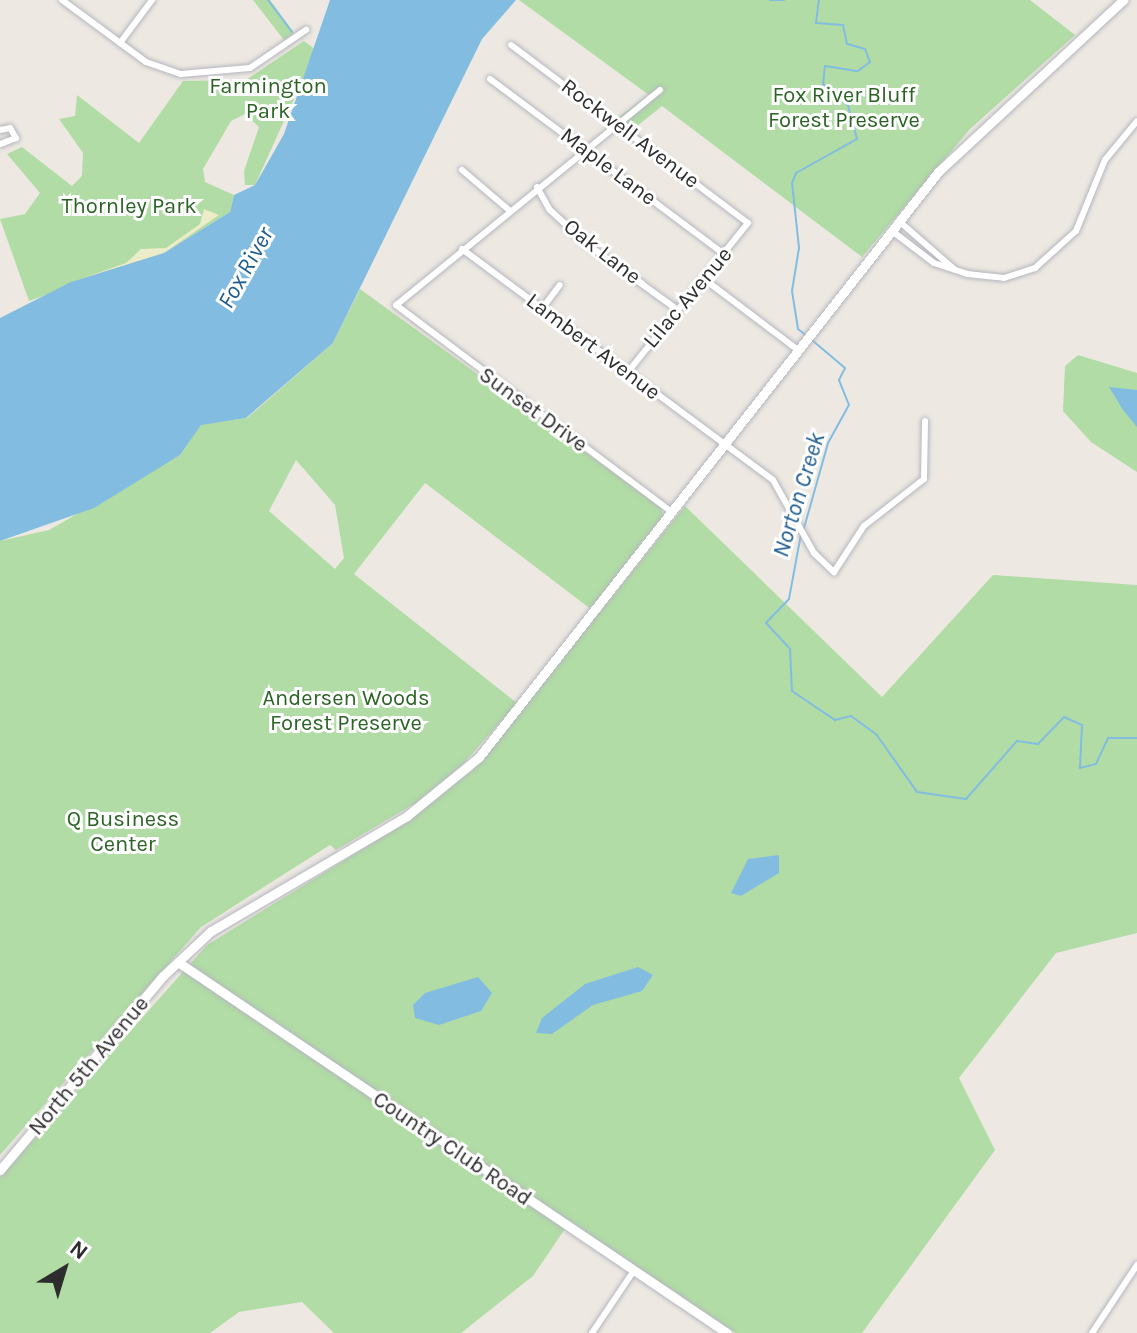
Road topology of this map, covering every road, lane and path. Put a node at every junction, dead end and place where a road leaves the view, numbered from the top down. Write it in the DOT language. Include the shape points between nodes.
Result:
graph roads {
  1 [pos="62,0"];
  2 [pos="152,0"];
  3 [pos="1123,0"];
  4 [pos="306,30"];
  5 [pos="120,43"];
  6 [pos="511,45"];
  7 [pos="490,79"];
  8 [pos="660,90"];
  9 [pos="1137,121"];
  10 [pos="614,123"];
  11 [pos="0,130"];
  12 [pos="0,144"];
  13 [pos="584,148"];
  14 [pos="462,170"];
  15 [pos="537,187"];
  16 [pos="509,210"];
  17 [pos="900,222"];
  18 [pos="748,223"];
  19 [pos="892,231"];
  20 [pos="462,249"];
  21 [pos="725,255"];
  22 [pos="954,269"];
  23 [pos="704,279"];
  24 [pos="560,285"];
  25 [pos="675,308"];
  26 [pos="541,310"];
  27 [pos="801,347"];
  28 [pos="627,373"];
  29 [pos="925,421"];
  30 [pos="724,445"];
  31 [pos="672,512"];
  32 [pos="178,962"];
  33 [pos="0,1170"];
  34 [pos="1137,1265"];
  35 [pos="633,1272"];
  36 [pos="592,1333"];
  37 [pos="727,1333"];
  38 [pos="1092,1333"];
  1 -- 5 [label="street"];
  2 -- 5 [label="street"];
  3 -- 17 [label="main road, North 5th Avenue" via="966,141"];
  4 -- 5 [label="street" via="266,60 215,77 146,62"];
  6 -- 10 [label="street, Rockwell Avenue"];
  7 -- 13 [label="street, Maple Lane"];
  8 -- 10 [label="street"];
  9 -- 22 [label="street" via="1105,160 1076,231 1047,262 1004,278"];
  10 -- 13 [label="street"];
  10 -- 18 [label="street, Rockwell Avenue"];
  11 -- 12 [label="street" via="10,128 16,138"];
  13 -- 15 [label="street"];
  13 -- 21 [label="street, Maple Lane"];
  14 -- 16 [label="street"];
  15 -- 16 [label="street"];
  15 -- 25 [label="street, Oak Lane" via="550,210 588,245"];
  16 -- 20 [label="street"];
  17 -- 19 [label="main road, North 5th Avenue"];
  17 -- 22 [label="street"];
  18 -- 21 [label="street, Lilac Avenue"];
  19 -- 22 [label="street"];
  19 -- 27 [label="main road, North 5th Avenue"];
  20 -- 26 [label="street, Lambert Avenue"];
  20 -- 31 [label="street, Sunset Drive" via="396,305"];
  21 -- 23 [label="street, Lilac Avenue"];
  23 -- 25 [label="street, Lilac Avenue"];
  23 -- 27 [label="street"];
  24 -- 26 [label="street"];
  25 -- 28 [label="street, Lilac Avenue"];
  26 -- 28 [label="street, Lambert Avenue"];
  27 -- 30 [label="main road, North 5th Avenue"];
  28 -- 30 [label="street, Lambert Avenue"];
  29 -- 30 [label="street, Lambert Avenue" via="924,479 864,526 834,572 814,553 773,480"];
  30 -- 31 [label="main road, North 5th Avenue"];
  31 -- 32 [label="main road, North 5th Avenue" via="454,781 407,816 265,894"];
  32 -- 33 [label="main road, North 5th Avenue"];
  32 -- 35 [label="main road, Country Club Road"];
  34 -- 38 [label="street"];
  35 -- 36 [label="street"];
  35 -- 37 [label="main road, Country Club Road"];
}
